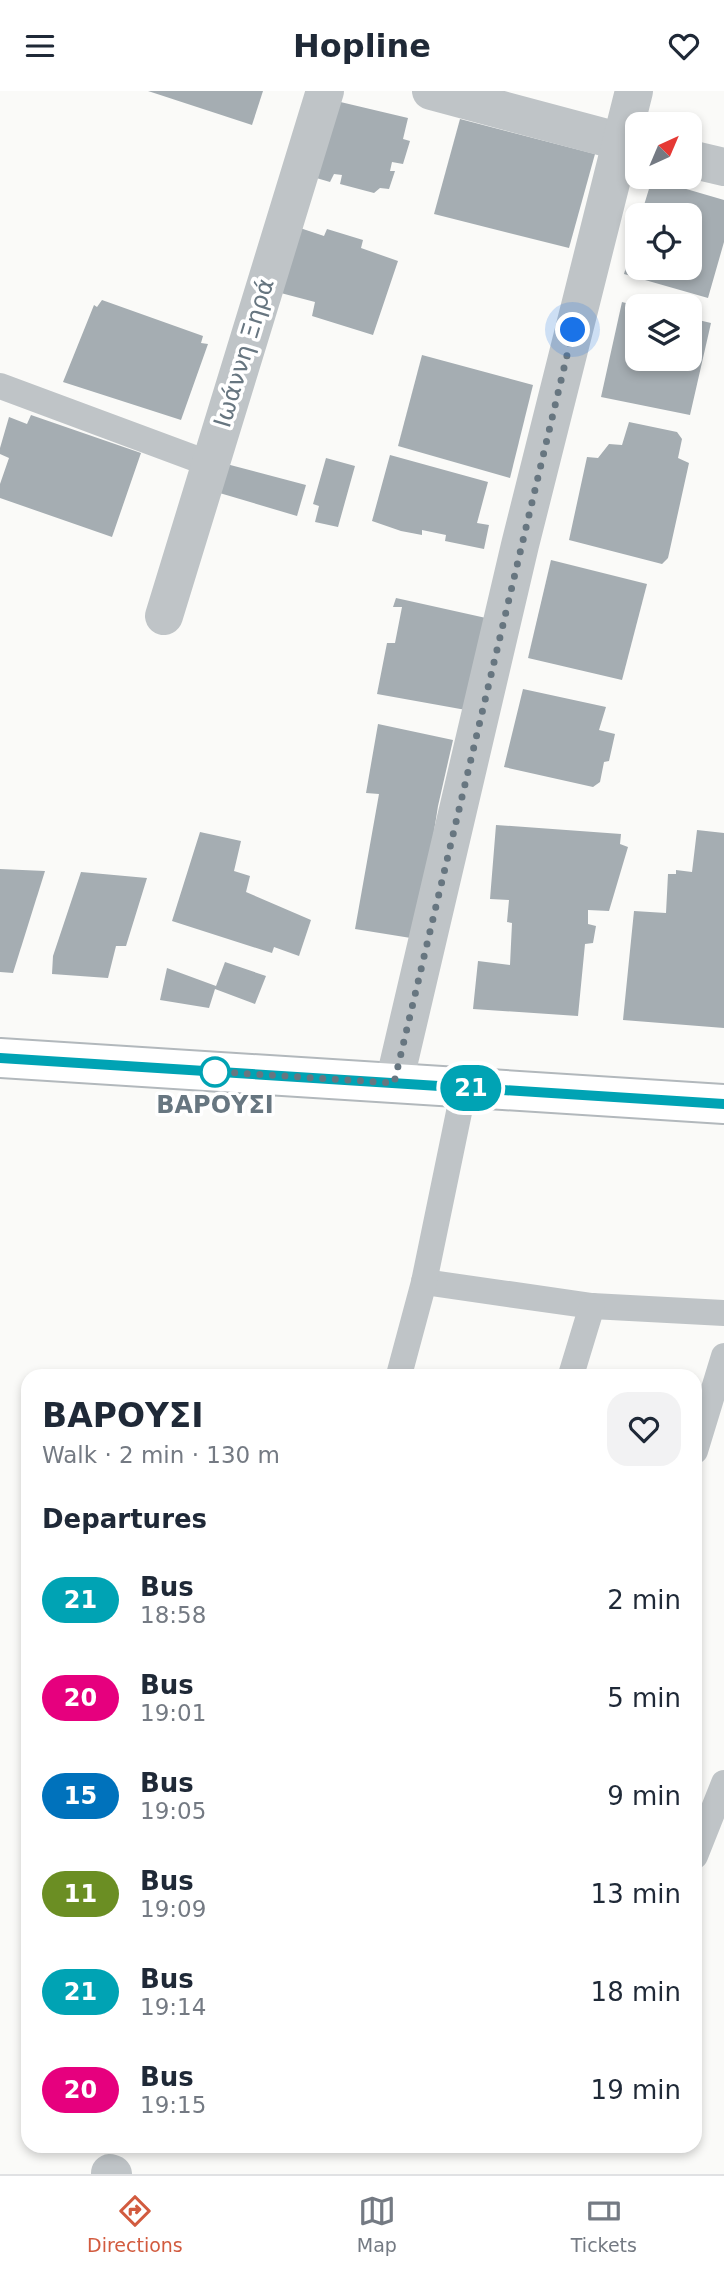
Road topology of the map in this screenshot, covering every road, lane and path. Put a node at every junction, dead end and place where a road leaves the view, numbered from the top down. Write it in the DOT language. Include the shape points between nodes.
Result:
graph roads {
  1 [pos="325,91"];
  2 [pos="431,91"];
  3 [pos="634,91"];
  4 [pos="632,112"];
  5 [pos="625,143"];
  6 [pos="625,155"];
  7 [pos="702,162"];
  8 [pos="724,167"];
  9 [pos="0,386"];
  10 [pos="210,464"];
  11 [pos="164,616"];
  12 [pos="0,1058"];
  13 [pos="394,1083"];
  14 [pos="464,1088"];
  15 [pos="724,1104"];
  16 [pos="424,1282"];
  17 [pos="592,1306"];
  18 [pos="724,1313"];
  19 [pos="724,1356"];
  20 [pos="401,1369"];
  21 [pos="573,1369"];
  22 [pos="702,1428"];
  23 [pos="724,1783"];
  24 [pos="702,1838"];
  1 -- 10 [label="street, Ιωάννη Ξηρά"];
  2 -- 5 [label="street"];
  3 -- 4 [label="street"];
  6 -- 13 [label="street" via="520,545"];
  7 -- 8 [label="street"];
  9 -- 10 [label="lane"];
  10 -- 11 [label="street, Ιωάννη Ξηρά"];
  12 -- 13 [label="main road"];
  13 -- 14 [label="main road"];
  14 -- 15 [label="main road"];
  14 -- 16 [label="lane"];
  16 -- 17 [label="lane"];
  16 -- 20 [label="lane"];
  17 -- 18 [label="lane"];
  17 -- 21 [label="lane"];
  19 -- 22 [label="lane"];
  23 -- 24 [label="lane"];
}
